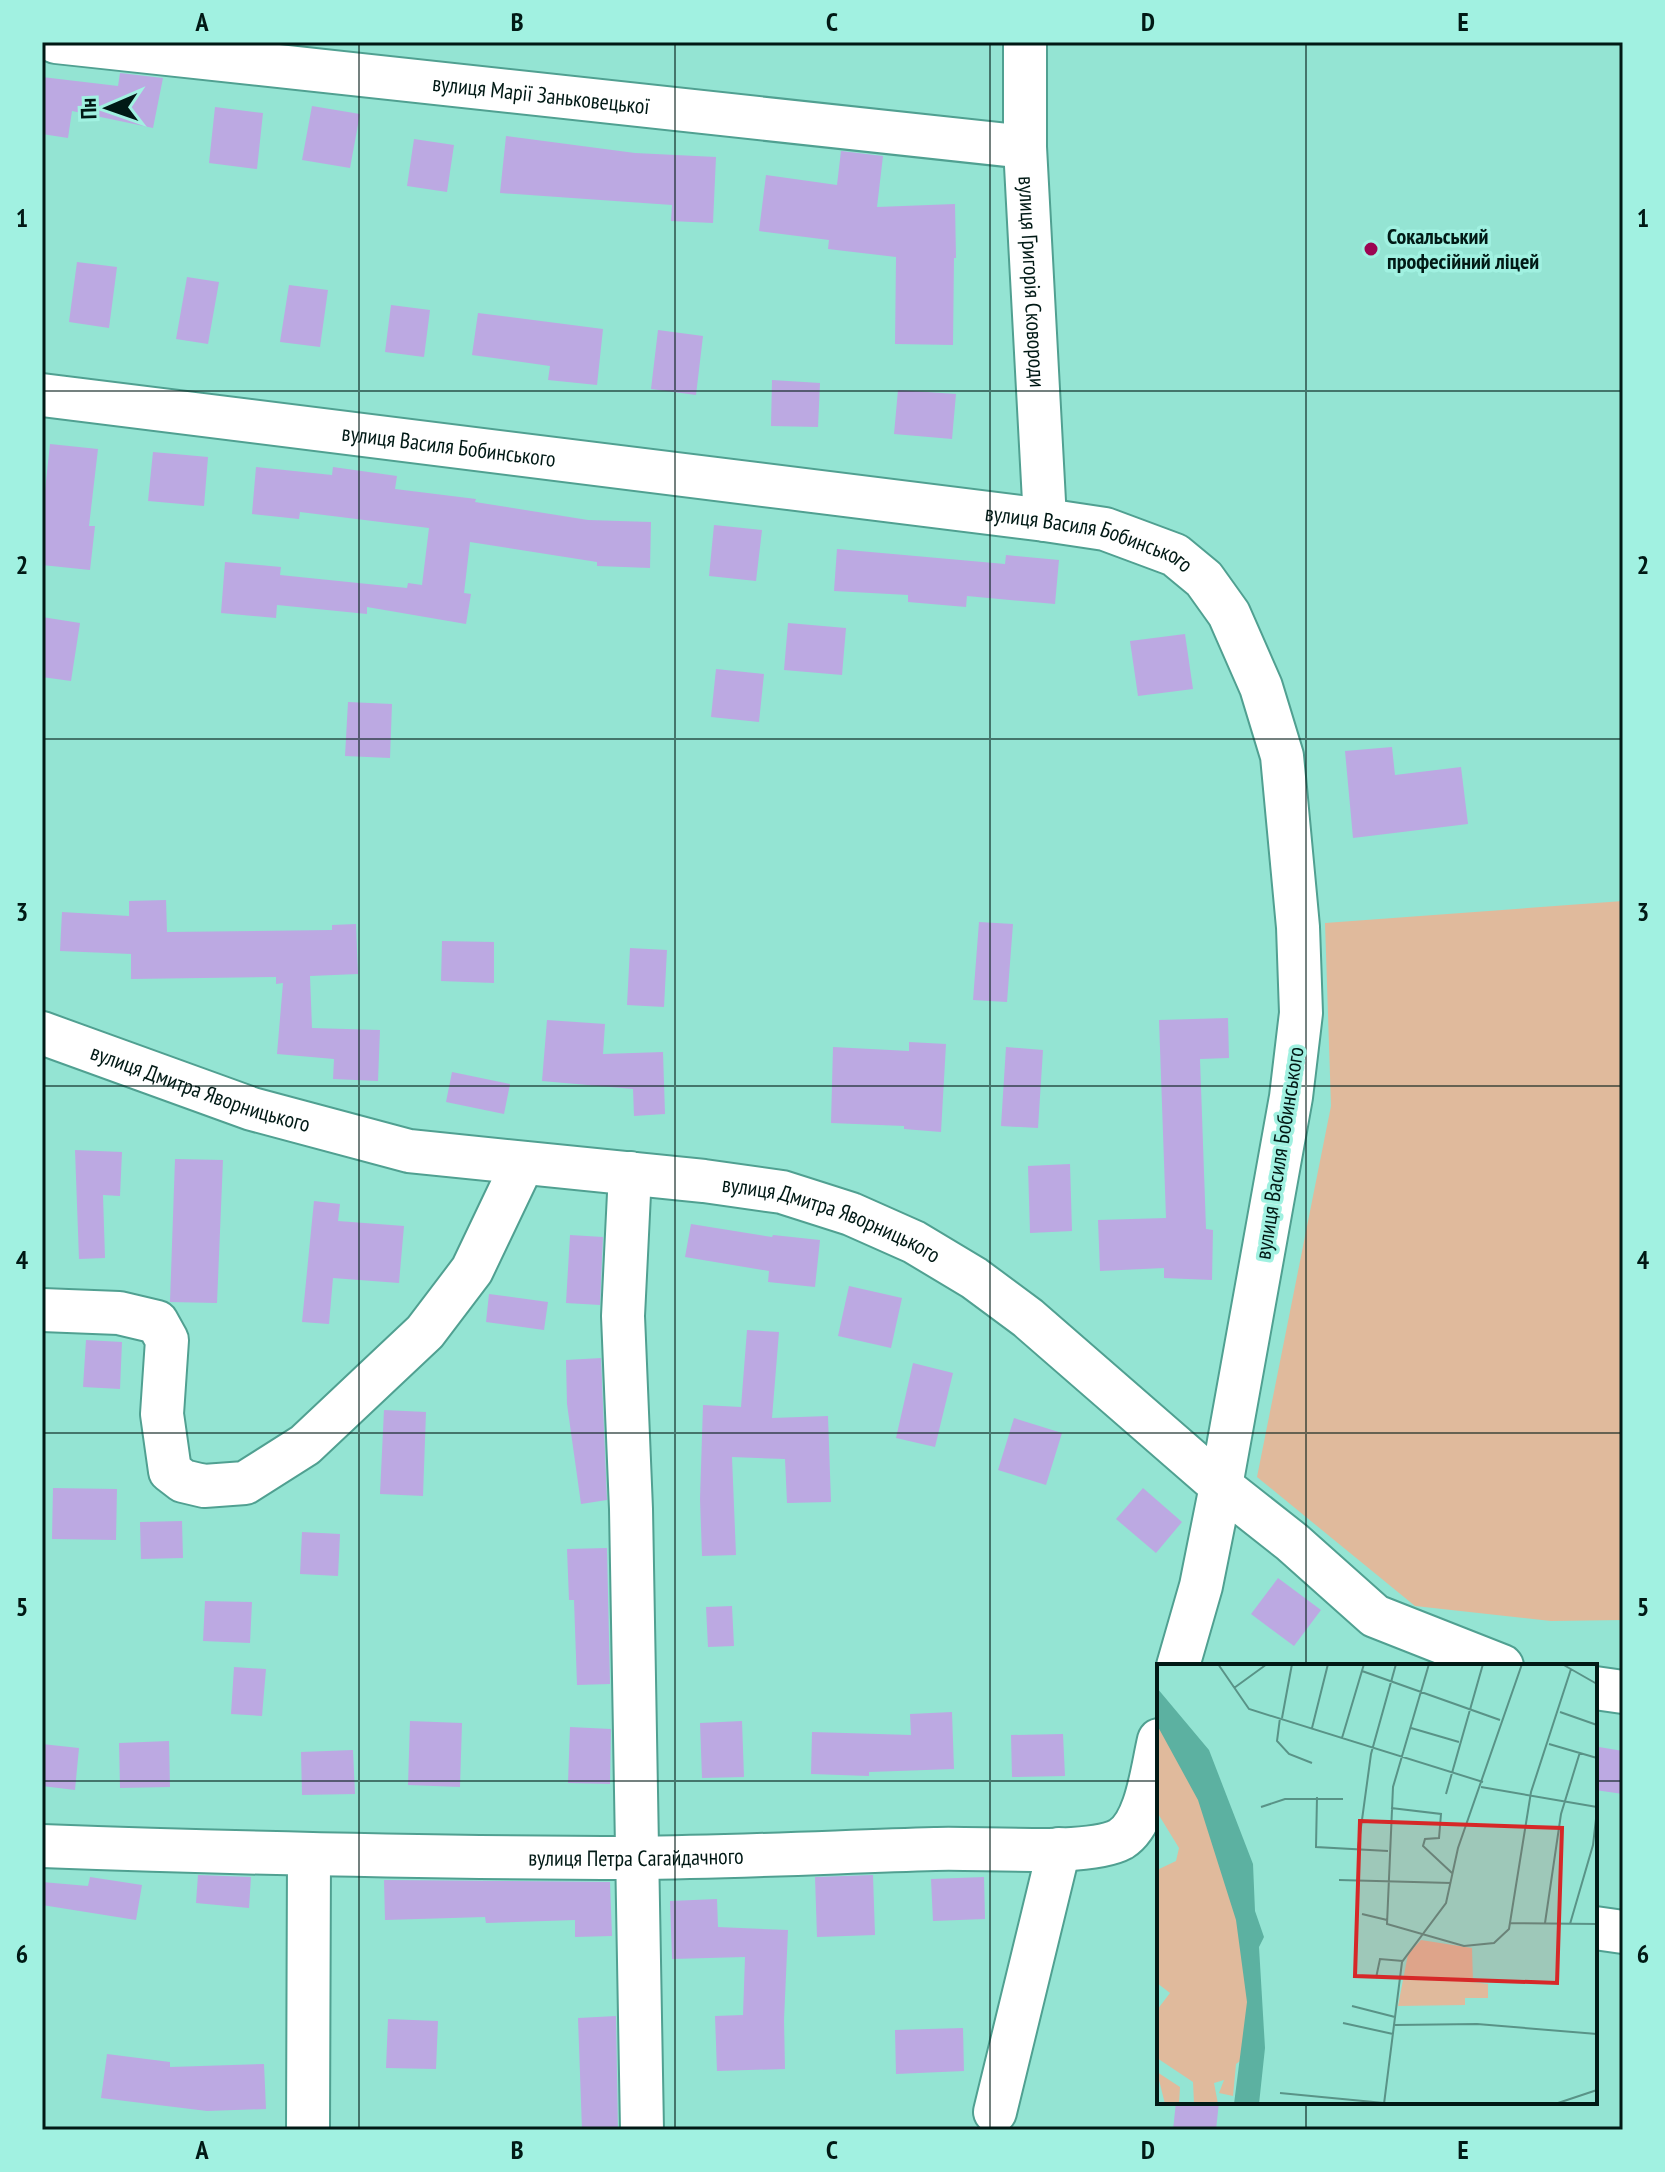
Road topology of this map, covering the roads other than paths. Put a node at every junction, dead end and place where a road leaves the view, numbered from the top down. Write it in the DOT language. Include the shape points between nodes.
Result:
graph roads {
  1 [pos="56,42"];
  2 [pos="1025,42"];
  3 [pos="1025,147"];
  4 [pos="42,395"];
  5 [pos="1045,520"];
  6 [pos="42,1033"];
  7 [pos="523,1163"];
  8 [pos="630,1173"];
  9 [pos="42,1310"];
  10 [pos="1221,1486"];
  11 [pos="1179,1664"];
  12 [pos="1491,1664"];
  13 [pos="1597,1688"];
  14 [pos="1623,1692"];
  15 [pos="1157,1748"];
  16 [pos="42,1846"];
  17 [pos="1059,1849"];
  18 [pos="309,1856"];
  19 [pos="636,1858"];
  20 [pos="1597,1928"];
  21 [pos="1623,1932"];
  22 [pos="995,2112"];
  23 [pos="308,2130"];
  24 [pos="642,2130"];
  1 -- 3 [label="street, вулиця Марії Заньковецької"];
  2 -- 3 [label="street, вулиця Григорія Сковороди"];
  3 -- 5 [label="street, вулиця Григорія Сковороди"];
  4 -- 5 [label="street, вулиця Василя Бобинського"];
  5 -- 10 [label="street, вулиця Василя Бобинського" via="1105,529 1175,555 1204,579 1229,614 1255,672 1282,756 1301,1013 1291,1097"];
  6 -- 7 [label="street, вулиця Дмитра Яворницького" via="252,1109 409,1151"];
  7 -- 8 [label="street, вулиця Дмитра Яворницького"];
  7 -- 9 [label="street" via="472,1270 425,1332 305,1445 245,1483 204,1486 170,1471 162,1414 167,1340 157,1322 119,1313"];
  8 -- 10 [label="street, вулиця Дмитра Яворницького" via="782,1192 914,1242 1028,1318"];
  8 -- 19 [label="street" via="623,1316"];
  10 -- 11 [label="street"];
  10 -- 12 [label="street, вулиця Дмитра Яворницького" via="1375,1616"];
  13 -- 14 [label="street"];
  15 -- 17 [label="street, вулиця Петра Сагайдачного" via="1141,1813 1130,1832 1100,1846"];
  16 -- 18 [label="street, вулиця Петра Сагайдачного"];
  17 -- 19 [label="street, вулиця Петра Сагайдачного"];
  17 -- 22 [label="street"];
  18 -- 19 [label="street, вулиця Петра Сагайдачного"];
  18 -- 23 [label="street"];
  19 -- 24 [label="street"];
  20 -- 21 [label="street"];
}
